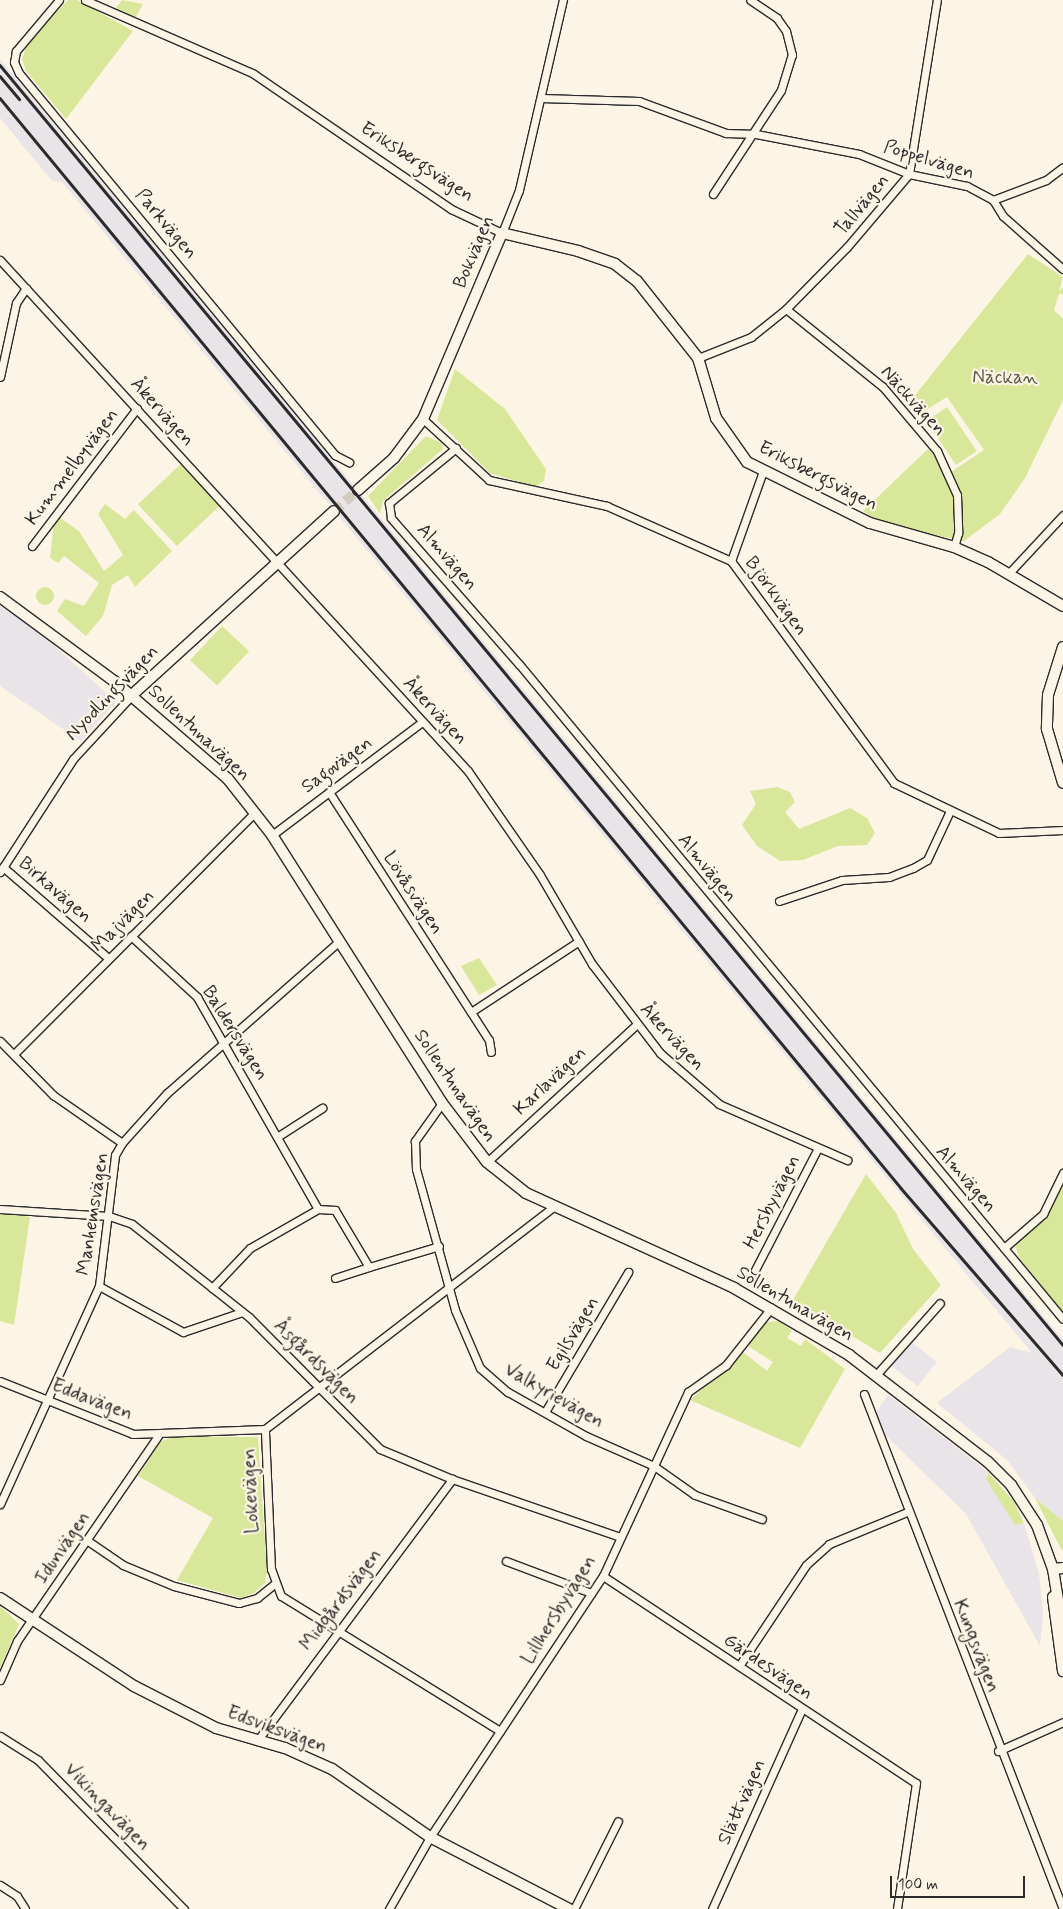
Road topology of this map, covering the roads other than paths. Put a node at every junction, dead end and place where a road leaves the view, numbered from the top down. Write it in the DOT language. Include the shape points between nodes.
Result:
graph roads {
  1 [pos="59,0"];
  2 [pos="85,0"];
  3 [pos="563,0"];
  4 [pos="750,0"];
  5 [pos="937,0"];
  6 [pos="542,98"];
  7 [pos="756,134"];
  8 [pos="1063,167"];
  9 [pos="909,174"];
  10 [pos="713,194"];
  11 [pos="993,200"];
  12 [pos="502,233"];
  13 [pos="0,260"];
  14 [pos="1063,269"];
  15 [pos="26,288"];
  16 [pos="786,309"];
  17 [pos="698,358"];
  18 [pos="0,378"];
  19 [pos="137,408"];
  20 [pos="423,419"];
  21 [pos="456,448"];
  22 [pos="349,462"];
  23 [pos="763,471"];
  24 [pos="358,490"];
  25 [pos="334,511"];
  26 [pos="1063,515"];
  27 [pos="32,546"];
  28 [pos="954,547"];
  29 [pos="275,560"];
  30 [pos="731,561"];
  31 [pos="1009,573"];
  32 [pos="0,597"];
  33 [pos="1063,606"];
  34 [pos="1063,648"];
  35 [pos="132,695"];
  36 [pos="422,722"];
  37 [pos="1063,782"];
  38 [pos="329,792"];
  39 [pos="950,811"];
  40 [pos="255,812"];
  41 [pos="1063,830"];
  42 [pos="272,835"];
  43 [pos="1,869"];
  44 [pos="779,901"];
  45 [pos="131,936"];
  46 [pos="578,941"];
  47 [pos="338,942"];
  48 [pos="108,958"];
  49 [pos="471,1012"];
  50 [pos="636,1025"];
  51 [pos="0,1041"];
  52 [pos="224,1043"];
  53 [pos="491,1052"];
  54 [pos="15,1053"];
  55 [pos="442,1102"];
  56 [pos="322,1108"];
  57 [pos="277,1137"];
  58 [pos="122,1143"];
  59 [pos="818,1148"];
  60 [pos="847,1160"];
  61 [pos="487,1162"];
  62 [pos="1063,1174"];
  63 [pos="554,1207"];
  64 [pos="0,1208"];
  65 [pos="318,1209"];
  66 [pos="109,1216"];
  67 [pos="439,1246"];
  68 [pos="1004,1248"];
  69 [pos="368,1267"];
  70 [pos="755,1270"];
  71 [pos="628,1272"];
  72 [pos="335,1278"];
  73 [pos="99,1286"];
  74 [pos="212,1288"];
  75 [pos="448,1288"];
  76 [pos="940,1303"];
  77 [pos="771,1308"];
  78 [pos="242,1312"];
  79 [pos="1063,1319"];
  80 [pos="876,1374"];
  81 [pos="0,1381"];
  82 [pos="318,1387"];
  83 [pos="864,1394"];
  84 [pos="44,1399"];
  85 [pos="545,1412"];
  86 [pos="265,1429"];
  87 [pos="158,1436"];
  88 [pos="654,1466"];
  89 [pos="452,1480"];
  90 [pos="0,1504"];
  91 [pos="907,1512"];
  92 [pos="762,1519"];
  93 [pos="620,1536"];
  94 [pos="88,1541"];
  95 [pos="506,1561"];
  96 [pos="1058,1568"];
  97 [pos="603,1576"];
  98 [pos="273,1585"];
  99 [pos="1063,1590"];
  100 [pos="591,1593"];
  101 [pos="0,1598"];
  102 [pos="1063,1615"];
  103 [pos="32,1622"];
  104 [pos="1063,1631"];
  105 [pos="338,1632"];
  106 [pos="739,1666"];
  107 [pos="1063,1671"];
  108 [pos="0,1680"];
  109 [pos="802,1709"];
  110 [pos="1063,1722"];
  111 [pos="500,1731"];
  112 [pos="0,1736"];
  113 [pos="258,1741"];
  114 [pos="998,1751"];
  115 [pos="618,1821"];
  116 [pos="430,1837"];
  117 [pos="0,1885"];
  118 [pos="25,1909"];
  119 [pos="184,1909"];
  120 [pos="389,1909"];
  121 [pos="569,1909"];
  122 [pos="574,1909"];
  123 [pos="712,1909"];
  124 [pos="897,1909"];
  125 [pos="1062,1909"];
  1 -- 22 [label="street, Parkvägen" via="16,51 14,62 19,73 335,455"];
  2 -- 12 [label="street, Eriksbergsvägen" via="254,74 451,209"];
  3 -- 6 [label="street, Bokvägen"];
  4 -- 7 [label="street" via="777,18 786,31 792,55 781,90"];
  5 -- 9 [label="street, Tallvägen"];
  6 -- 7 [label="street, Poppelvägen" via="639,101 726,133"];
  6 -- 12 [label="street, Bokvägen" via="519,190"];
  7 -- 9 [label="street, Poppelvägen" via="858,154"];
  7 -- 10 [label="street"];
  8 -- 11 [label="street" via="1046,180"];
  9 -- 11 [label="street, Poppelvägen" via="967,186"];
  9 -- 16 [label="street, Tallvägen" via="847,247"];
  11 -- 14 [label="street, Poppelvägen" via="1003,216"];
  12 -- 17 [label="street, Eriksbergsvägen" via="615,264 637,281"];
  12 -- 20 [label="street, Bokvägen"];
  13 -- 15 [label="street, Åkervägen"];
  15 -- 18 [label="street" via="16,303"];
  15 -- 19 [label="street, Åkervägen"];
  16 -- 17 [label="street, Tallvägen" via="751,337"];
  16 -- 28 [label="street, Näckvägen" via="883,388 938,451 957,495 958,533"];
  17 -- 23 [label="street, Eriksbergsvägen" via="722,430 748,462"];
  19 -- 27 [label="street, Kummelbyvägen"];
  19 -- 29 [label="street, Åkervägen"];
  20 -- 21 [label="street, Björkvägen"];
  20 -- 24 [label="street, Bokvägen" via="394,458"];
  21 -- 30 [label="street, Björkvägen" via="489,480 607,506"];
  21 -- 68 [label="street, Almvägen" via="389,503 391,518 522,668"];
  23 -- 28 [label="street, Eriksbergsvägen" via="870,523"];
  23 -- 30 [label="street"];
  25 -- 29 [label="street"];
  26 -- 31 [label="street"];
  28 -- 31 [label="street, Eriksbergsvägen"];
  29 -- 35 [label="street, Nyodlingsvägen"];
  29 -- 36 [label="street, Åkervägen"];
  30 -- 39 [label="street, Björkvägen" via="894,784"];
  31 -- 33 [label="street, Eriksbergsvägen"];
  32 -- 35 [label="street, Sollentunavägen" via="54,633"];
  34 -- 37 [label="street" via="1048,695 1047,729"];
  35 -- 40 [label="street, Sollentunavägen" via="212,764"];
  35 -- 43 [label="street, Nyodlingsvägen" via="73,758"];
  36 -- 38 [label="street, Sagovägen"];
  36 -- 46 [label="street, Åkervägen" via="479,787"];
  38 -- 42 [label="street, Sagovägen"];
  38 -- 49 [label="street, Lövåsvägen"];
  39 -- 41 [label="street, Björkvägen" via="1012,835"];
  39 -- 44 [label="street" via="927,860 913,868 890,877 842,880"];
  40 -- 42 [label="street, Sollentunavägen"];
  40 -- 45 [label="street, Majvägen"];
  42 -- 47 [label="street, Sollentunavägen"];
  43 -- 48 [label="street, Birkavägen"];
  45 -- 48 [label="street, Majvägen"];
  45 -- 52 [label="street, Baldersvägen" via="197,997"];
  46 -- 49 [label="street"];
  46 -- 50 [label="street, Åkervägen"];
  47 -- 52 [label="street, Manhemsvägen"];
  47 -- 55 [label="street, Sollentunavägen"];
  48 -- 54 [label="street, Majvägen"];
  49 -- 53 [label="street, Lövåsvägen" via="489,1040"];
  50 -- 59 [label="street, Åkervägen" via="692,1084 719,1104"];
  50 -- 61 [label="street, Karlavägen"];
  51 -- 54 [label="street"];
  52 -- 57 [label="street, Baldersvägen"];
  52 -- 58 [label="street, Manhemsvägen" via="167,1093"];
  54 -- 58 [label="street" via="54,1095"];
  55 -- 61 [label="street, Sollentunavägen"];
  55 -- 67 [label="street, Valkyrievägen" via="415,1141 416,1169"];
  56 -- 57 [label="street"];
  57 -- 65 [label="street, Baldersvägen"];
  58 -- 66 [label="street, Manhemsvägen" via="115,1155"];
  59 -- 60 [label="street, Åkervägen"];
  59 -- 70 [label="street, Hersbyvägen"];
  61 -- 63 [label="street, Sollentunavägen"];
  62 -- 68 [label="street" via="1043,1214"];
  63 -- 75 [label="street, Lokevägen"];
  63 -- 77 [label="street, Sollentunavägen"];
  64 -- 66 [label="street, Åsgårdsvägen"];
  65 -- 69 [label="street" via="336,1210"];
  65 -- 74 [label="street" via="250,1248"];
  66 -- 73 [label="street, Manhemsvägen"];
  66 -- 74 [label="street, Åsgårdsvägen" via="132,1224"];
  67 -- 69 [label="street"];
  67 -- 75 [label="street, Valkyrievägen"];
  68 -- 79 [label="street, Almvägen"];
  69 -- 72 [label="street"];
  71 -- 85 [label="street, Egilsvägen"];
  73 -- 78 [label="street" via="183,1332"];
  73 -- 84 [label="street, Manhemsvägen"];
  74 -- 78 [label="street, Åsgårdsvägen"];
  75 -- 82 [label="street, Lokevägen"];
  75 -- 85 [label="street, Valkyrievägen" via="480,1368 508,1392"];
  76 -- 80 [label="street"];
  77 -- 80 [label="street, Sollentunavägen"];
  77 -- 88 [label="street, Lillhersbyvägen" via="726,1365 688,1392"];
  78 -- 82 [label="street, Åsgårdsvägen"];
  80 -- 96 [label="street, Sollentunavägen" via="1011,1485 1037,1525"];
  81 -- 84 [label="street, Eddavägen"];
  82 -- 86 [label="street, Lokevägen"];
  82 -- 89 [label="street, Åsgårdsvägen" via="380,1449"];
  83 -- 91 [label="street, Kungsvägen"];
  84 -- 87 [label="street, Eddavägen" via="126,1432"];
  84 -- 90 [label="street, Manhemsvägen"];
  85 -- 88 [label="street, Valkyrievägen" via="586,1436"];
  86 -- 87 [label="street, Eddavägen"];
  86 -- 98 [label="street, Lokevägen"];
  87 -- 94 [label="street, Idunvägen"];
  88 -- 92 [label="street, Valkyrievägen" via="695,1494"];
  88 -- 93 [label="street, Lillhersbyvägen"];
  89 -- 93 [label="street, Åsgårdsvägen"];
  89 -- 105 [label="street, Midgårdsvägen"];
  91 -- 106 [label="street" via="828,1544 806,1565"];
  91 -- 114 [label="street, Kungsvägen"];
  93 -- 97 [label="street, Lillhersbyvägen"];
  94 -- 98 [label="street" via="123,1565 174,1586 239,1603 256,1598"];
  94 -- 103 [label="street, Idunvägen"];
  95 -- 100 [label="street"];
  96 -- 104 [label="street, Sollentunavägen"];
  96 -- 107 [label="street, Sollentunavägen" via="1053,1617"];
  97 -- 100 [label="street, Lillhersbyvägen"];
  97 -- 106 [label="street, Gärdesvägen"];
  98 -- 105 [label="street" via="281,1596"];
  99 -- 102 [label="street"];
  100 -- 111 [label="street, Lillhersbyvägen"];
  101 -- 103 [label="street, Edsviksvägen"];
  103 -- 108 [label="street, Idunvägen" via="17,1641"];
  103 -- 113 [label="street, Edsviksvägen" via="134,1686 216,1728"];
  105 -- 111 [label="street"];
  105 -- 113 [label="street, Midgårdsvägen"];
  106 -- 109 [label="street, Gärdesvägen"];
  109 -- 123 [label="street, Slättvägen"];
  109 -- 124 [label="street, Gärdesvägen" via="916,1783"];
  110 -- 114 [label="street"];
  111 -- 116 [label="street, Lillhersbyvägen"];
  112 -- 119 [label="street, Vikingavägen" via="38,1760"];
  113 -- 116 [label="street, Edsviksvägen" via="332,1769"];
  114 -- 125 [label="street, Kungsvägen"];
  115 -- 122 [label="street"];
  116 -- 120 [label="street, Lillhersbyvägen"];
  116 -- 121 [label="street, Edsviksvägen"];
  117 -- 118 [label="street" via="17,1896"];
}
